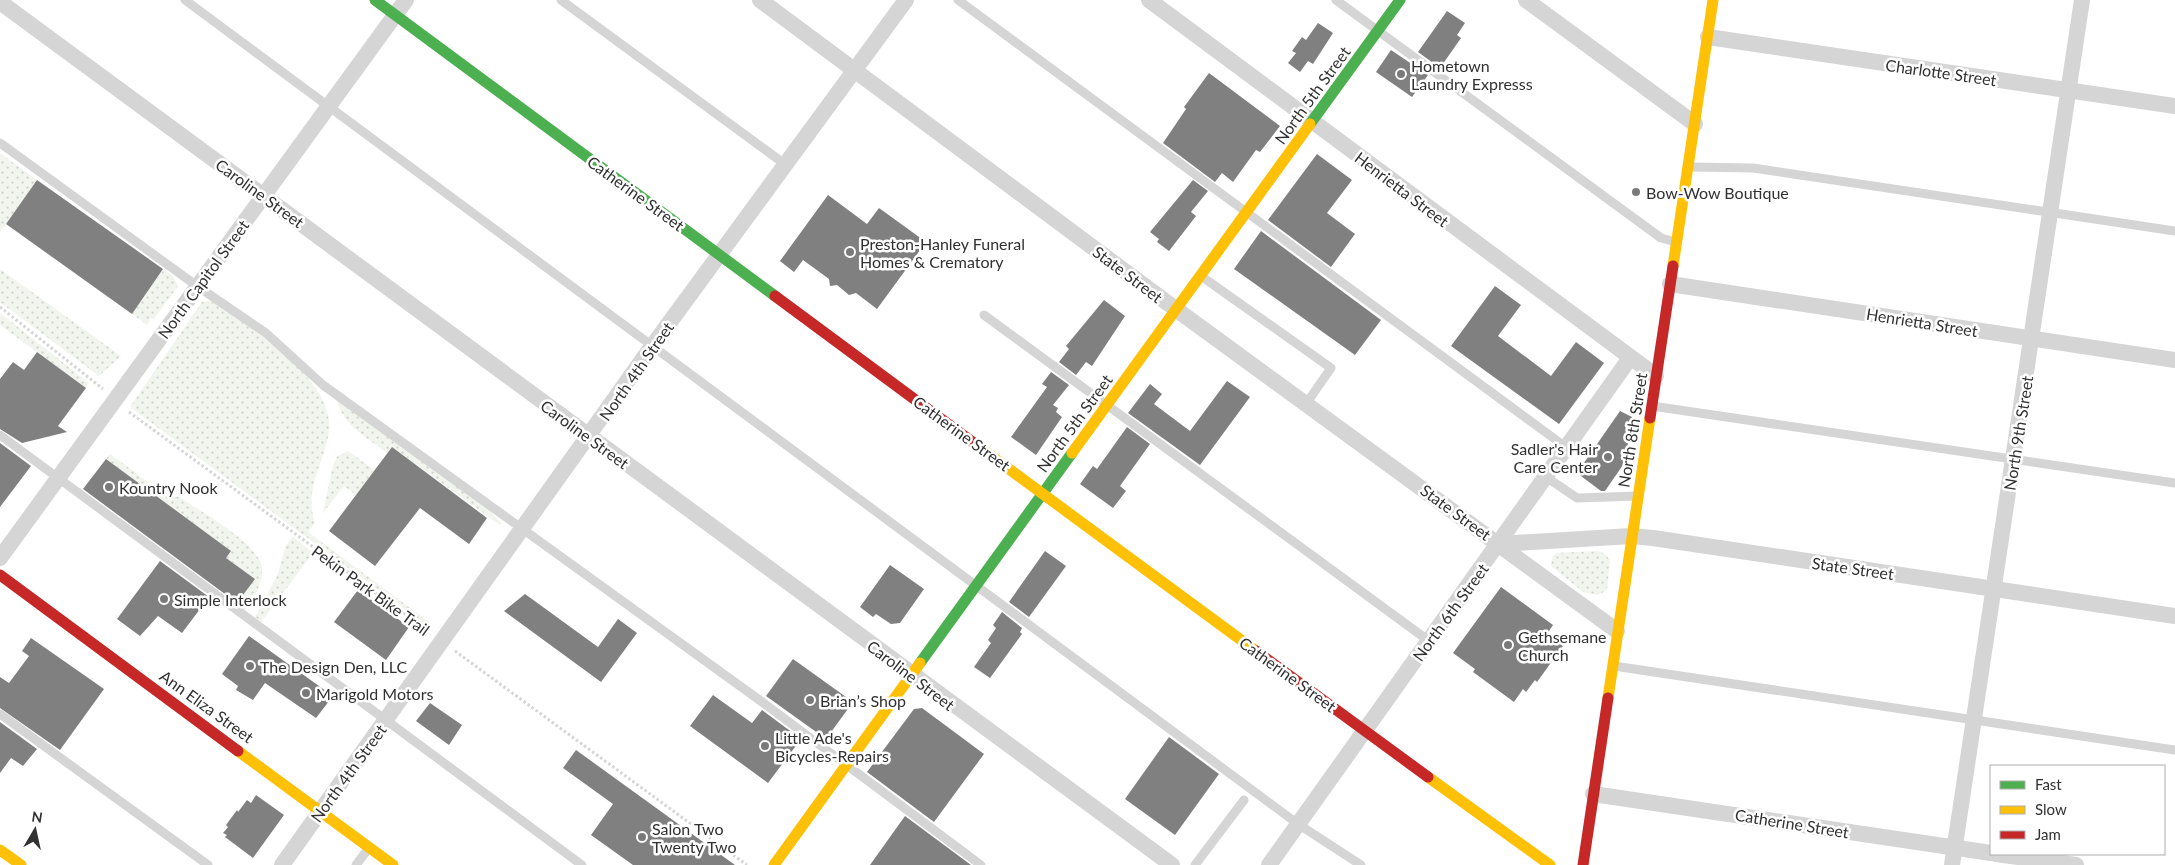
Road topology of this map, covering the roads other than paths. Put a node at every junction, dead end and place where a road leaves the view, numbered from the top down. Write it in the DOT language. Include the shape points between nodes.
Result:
graph roads {
  1 [pos="185,0"];
  2 [pos="375,0"];
  3 [pos="406,0"];
  4 [pos="561,0"];
  5 [pos="760,0"];
  6 [pos="906,0"];
  7 [pos="958,0"];
  8 [pos="1149,0"];
  9 [pos="1336,0"];
  10 [pos="1400,0"];
  11 [pos="1526,0"];
  12 [pos="1713,0"];
  13 [pos="2082,0"];
  14 [pos="0,2"];
  15 [pos="396,15"];
  16 [pos="1378,31"];
  17 [pos="1708,38"];
  18 [pos="854,69"];
  19 [pos="2068,90"];
  20 [pos="330,105"];
  21 [pos="2175,106"];
  22 [pos="1313,122"];
  23 [pos="1695,124"];
  24 [pos="0,143"];
  25 [pos="786,165"];
  26 [pos="1688,167"];
  27 [pos="264,196"];
  28 [pos="1248,212"];
  29 [pos="2051,214"];
  30 [pos="2175,231"];
  31 [pos="1677,242"];
  32 [pos="721,255"];
  33 [pos="1201,276"];
  34 [pos="1670,284"];
  35 [pos="197,286"];
  36 [pos="1176,310"];
  37 [pos="984,315"];
  38 [pos="2033,339"];
  39 [pos="653,346"];
  40 [pos="1630,358"];
  41 [pos="2175,360"];
  42 [pos="1656,376"];
  43 [pos="1306,404"];
  44 [pos="1107,405"];
  45 [pos="1652,406"];
  46 [pos="0,435"];
  47 [pos="590,437"];
  48 [pos="1567,448"];
  49 [pos="2014,460"];
  50 [pos="1546,477"];
  51 [pos="58,478"];
  52 [pos="2175,483"];
  53 [pos="1043,493"];
  54 [pos="1638,496"];
  55 [pos="524,529"];
  56 [pos="1631,536"];
  57 [pos="1499,544"];
  58 [pos="0,558"];
  59 [pos="0,575"];
  60 [pos="976,586"];
  61 [pos="1994,589"];
  62 [pos="2175,616"];
  63 [pos="1617,631"];
  64 [pos="1429,641"];
  65 [pos="1612,666"];
  66 [pos="912,676"];
  67 [pos="0,714"];
  68 [pos="386,720"];
  69 [pos="1974,720"];
  70 [pos="1364,731"];
  71 [pos="2175,750"];
  72 [pos="847,765"];
  73 [pos="1593,794"];
  74 [pos="1244,800"];
  75 [pos="321,811"];
  76 [pos="1298,824"];
  77 [pos="369,847"];
  78 [pos="1954,848"];
  79 [pos="0,850"];
  80 [pos="1990,853"];
  81 [pos="2003,855"];
  82 [pos="20,865"];
  83 [pos="208,865"];
  84 [pos="282,865"];
  85 [pos="356,865"];
  86 [pos="394,865"];
  87 [pos="582,865"];
  88 [pos="774,865"];
  89 [pos="981,865"];
  90 [pos="1172,865"];
  91 [pos="1196,865"];
  92 [pos="1269,865"];
  93 [pos="1361,865"];
  94 [pos="1550,865"];
  95 [pos="1583,865"];
  96 [pos="1952,865"];
  97 [pos="2076,865"];
  1 -- 20 [label="lane"];
  2 -- 15 [label="street, Catherine Street"];
  3 -- 15 [label="street, North Capitol Street"];
  4 -- 25 [label="lane"];
  5 -- 18 [label="street, State Street"];
  6 -- 18 [label="street, North 4th Street"];
  7 -- 28 [label="lane"];
  8 -- 22 [label="street, Henrietta Street"];
  9 -- 16 [label="lane"];
  10 -- 16 [label="street, North 5th Street"];
  11 -- 23 [label="street"];
  12 -- 17 [label="street, North 8th Street"];
  13 -- 19 [label="street, North 9th Street"];
  14 -- 27 [label="street, Caroline Street"];
  15 -- 20 [label="street, North Capitol Street"];
  15 -- 32 [label="street, Catherine Street"];
  16 -- 22 [label="street, North 5th Street"];
  16 -- 31 [label="lane" via="1661,238"];
  17 -- 19 [label="street, Charlotte Street"];
  17 -- 23 [label="street, North 8th Street"];
  18 -- 25 [label="street, North 4th Street"];
  18 -- 36 [label="street, State Street"];
  19 -- 21 [label="street, Charlotte Street"];
  19 -- 29 [label="street, North 9th Street"];
  20 -- 27 [label="street, North Capitol Street"];
  20 -- 39 [label="lane"];
  22 -- 28 [label="street, North 5th Street"];
  22 -- 40 [label="street, Henrietta Street"];
  23 -- 26 [label="street, North 8th Street"];
  24 -- 35 [label="lane"];
  25 -- 32 [label="street, North 4th Street"];
  26 -- 29 [label="lane" via="1753,168"];
  26 -- 31 [label="street, North 8th Street"];
  27 -- 35 [label="street, North Capitol Street"];
  27 -- 47 [label="street, Caroline Street"];
  28 -- 33 [label="street, North 5th Street"];
  28 -- 48 [label="lane"];
  29 -- 30 [label="lane"];
  29 -- 38 [label="street, North 9th Street"];
  31 -- 34 [label="street, North 8th Street"];
  32 -- 39 [label="street, North 4th Street"];
  32 -- 53 [label="street, Catherine Street"];
  33 -- 36 [label="street, North 5th Street"];
  33 -- 43 [label="lane" via="1331,368"];
  34 -- 38 [label="street, Henrietta Street"];
  34 -- 42 [label="street, North 8th Street"];
  35 -- 51 [label="street, North Capitol Street"];
  35 -- 55 [label="lane" via="266,333 323,385"];
  36 -- 43 [label="street, State Street"];
  36 -- 44 [label="street, North 5th Street"];
  37 -- 44 [label="lane"];
  38 -- 41 [label="street, Henrietta Street"];
  38 -- 49 [label="street, North 9th Street"];
  39 -- 47 [label="street, North 4th Street"];
  39 -- 60 [label="lane"];
  40 -- 42 [label="street, Henrietta Street"];
  40 -- 48 [label="street, North 6th Street"];
  42 -- 45 [label="street, North 8th Street"];
  43 -- 57 [label="street, State Street"];
  44 -- 53 [label="street, North 5th Street"];
  44 -- 64 [label="lane"];
  45 -- 49 [label="lane"];
  45 -- 54 [label="street, North 8th Street"];
  46 -- 51 [label="lane"];
  47 -- 55 [label="street, North 4th Street"];
  47 -- 66 [label="street, Caroline Street"];
  48 -- 50 [label="street, North 6th Street"];
  49 -- 52 [label="lane"];
  49 -- 61 [label="street, North 9th Street"];
  50 -- 54 [label="lane" via="1577,498"];
  50 -- 57 [label="street, North 6th Street"];
  51 -- 58 [label="street, North Capitol Street"];
  51 -- 68 [label="lane"];
  53 -- 60 [label="street, North 5th Street"];
  53 -- 70 [label="street, Catherine Street"];
  54 -- 56 [label="street, North 8th Street"];
  55 -- 68 [label="street, North 4th Street"];
  55 -- 72 [label="lane"];
  56 -- 57 [label="street, State Street"];
  56 -- 61 [label="street, State Street"];
  56 -- 63 [label="street, North 8th Street"];
  57 -- 63 [label="street, State Street"];
  57 -- 64 [label="street, North 6th Street"];
  59 -- 75 [label="street, Ann Eliza Street"];
  60 -- 66 [label="street, North 5th Street"];
  60 -- 76 [label="lane"];
  61 -- 62 [label="street, State Street"];
  61 -- 69 [label="street, North 9th Street"];
  63 -- 65 [label="street, North 8th Street"];
  64 -- 70 [label="street, North 6th Street"];
  65 -- 69 [label="lane"];
  65 -- 73 [label="street, North 8th Street"];
  66 -- 72 [label="street, North 5th Street"];
  66 -- 90 [label="street, Caroline Street"];
  67 -- 83 [label="lane"];
  68 -- 75 [label="street, North 4th Street"];
  68 -- 87 [label="lane"];
  69 -- 71 [label="lane"];
  69 -- 78 [label="street, North 9th Street"];
  70 -- 76 [label="street, North 6th Street"];
  70 -- 94 [label="street, Catherine Street"];
  72 -- 88 [label="street, North 5th Street"];
  72 -- 89 [label="lane"];
  73 -- 78 [label="street, Catherine Street"];
  73 -- 95 [label="street, North 8th Street"];
  74 -- 91 [label="lane"];
  75 -- 77 [label="street, Ann Eliza Street"];
  75 -- 84 [label="street, North 4th Street"];
  76 -- 92 [label="street, North 6th Street"];
  76 -- 93 [label="lane"];
  77 -- 85 [label="lane"];
  77 -- 86 [label="street, Ann Eliza Street"];
  78 -- 80 [label="street, Catherine Street"];
  78 -- 96 [label="street, North 9th Street"];
  79 -- 82 [label="street"];
  81 -- 97 [label="street"];
}
